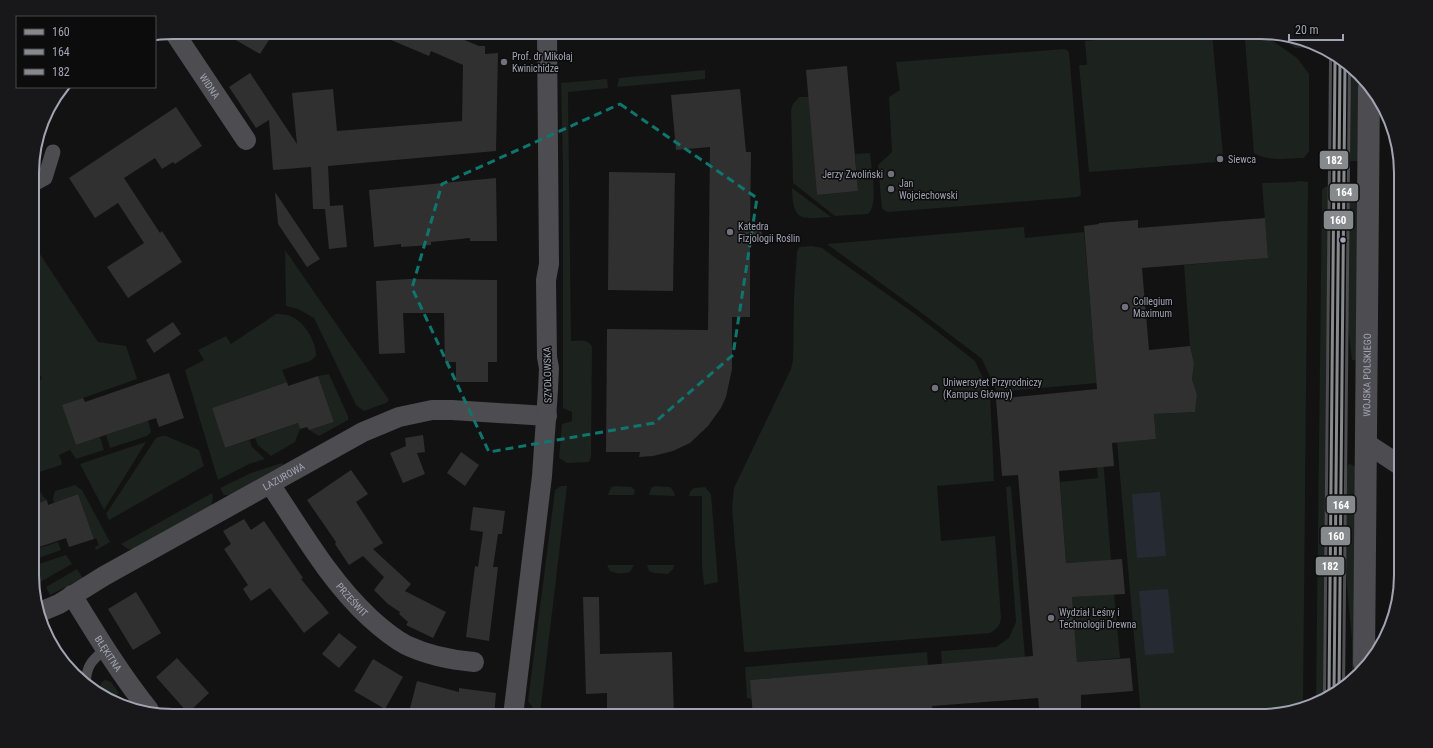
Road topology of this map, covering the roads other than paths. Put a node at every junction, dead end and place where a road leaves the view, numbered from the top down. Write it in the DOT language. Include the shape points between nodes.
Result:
graph roads {
  1 [pos="179,39"];
  2 [pos="546,39"];
  3 [pos="1340,66"];
  4 [pos="1370,97"];
  5 [pos="246,140"];
  6 [pos="53,152"];
  7 [pos="39,181"];
  8 [pos="1336,408"];
  9 [pos="547,416"];
  10 [pos="1366,443"];
  11 [pos="1394,461"];
  12 [pos="1336,467"];
  13 [pos="1366,472"];
  14 [pos="270,484"];
  15 [pos="72,595"];
  16 [pos="44,610"];
  17 [pos="105,649"];
  18 [pos="1364,659"];
  19 [pos="474,662"];
  20 [pos="86,677"];
  21 [pos="1336,685"];
  22 [pos="146,706"];
  23 [pos="514,709"];
  1 -- 5 [label="street, WIDNA"];
  2 -- 9 [label="street, SZYDŁOWSKA" via="549,264 546,280 549,368"];
  3 -- 8 [label="street"];
  4 -- 10 [label="street, WOJSKA POLSKIEGO"];
  6 -- 7 [label="street" via="45,178"];
  8 -- 10 [label="street" via="1345,424"];
  8 -- 12 [label="street"];
  9 -- 14 [label="street, LAZUROWA" via="452,410 413,413 363,432"];
  9 -- 23 [label="street, SZYDŁOWSKA"];
  10 -- 11 [label="street"];
  10 -- 13 [label="street, WOJSKA POLSKIEGO"];
  12 -- 13 [label="street" via="1343,457 1351,456 1360,460"];
  12 -- 21 [label="street"];
  13 -- 18 [label="street, WOJSKA POLSKIEGO"];
  14 -- 15 [label="street, LAZUROWA"];
  14 -- 19 [label="street, PRZEŚWIT" via="336,582 383,630 418,650"];
  15 -- 16 [label="street, LAZUROWA"];
  15 -- 17 [label="street, BŁĘKITNA"];
  17 -- 20 [label="lane" via="87,668"];
  17 -- 22 [label="street, BŁĘKITNA"];
}
